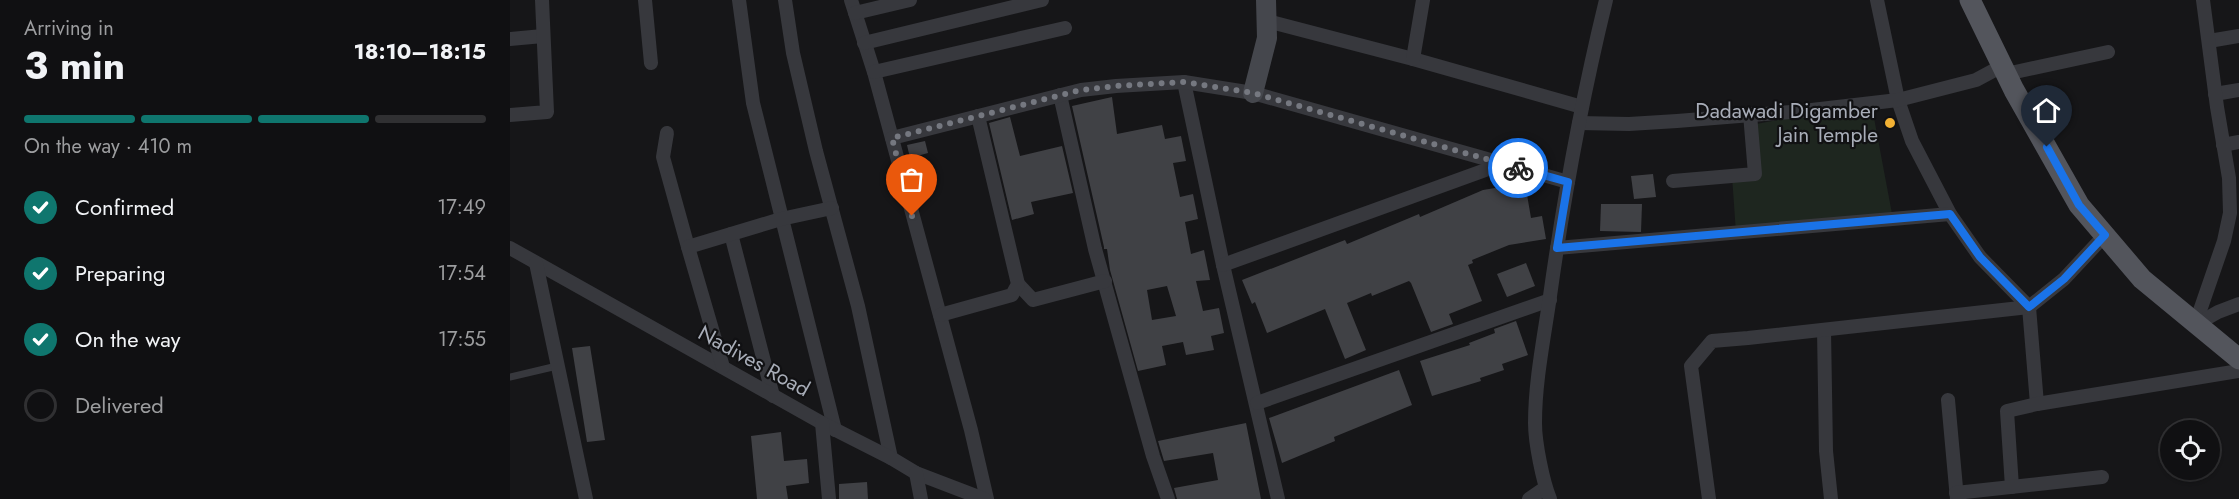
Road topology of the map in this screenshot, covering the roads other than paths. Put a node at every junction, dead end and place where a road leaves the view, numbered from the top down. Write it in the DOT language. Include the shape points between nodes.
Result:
graph roads {
  1 [pos="542,0"];
  2 [pos="645,0"];
  3 [pos="739,0"];
  4 [pos="785,0"];
  5 [pos="909,0"];
  6 [pos="1042,0"];
  7 [pos="1266,0"];
  8 [pos="1423,0"];
  9 [pos="1606,0"];
  10 [pos="1877,0"];
  11 [pos="1970,0"];
  12 [pos="2203,0"];
  13 [pos="853,7"];
  14 [pos="1267,21"];
  15 [pos="1065,28"];
  16 [pos="543,36"];
  17 [pos="2239,36"];
  18 [pos="510,39"];
  19 [pos="2209,41"];
  20 [pos="864,43"];
  21 [pos="2108,52"];
  22 [pos="1413,59"];
  23 [pos="651,63"];
  24 [pos="2004,70"];
  25 [pos="874,72"];
  26 [pos="1184,82"];
  27 [pos="2239,90"];
  28 [pos="1253,93"];
  29 [pos="2215,94"];
  30 [pos="1060,95"];
  31 [pos="1898,100"];
  32 [pos="1582,107"];
  33 [pos="1750,114"];
  34 [pos="510,115"];
  35 [pos="978,116"];
  36 [pos="1579,123"];
  37 [pos="667,133"];
  38 [pos="892,138"];
  39 [pos="2239,141"];
  40 [pos="2223,145"];
  41 [pos="1502,164"];
  42 [pos="1673,181"];
  43 [pos="1568,182"];
  44 [pos="832,208"];
  45 [pos="1950,214"];
  46 [pos="781,219"];
  47 [pos="731,234"];
  48 [pos="2105,235"];
  49 [pos="510,248"];
  50 [pos="688,248"];
  51 [pos="1557,248"];
  52 [pos="536,263"];
  53 [pos="1223,265"];
  54 [pos="1105,281"];
  55 [pos="1018,284"];
  56 [pos="1550,300"];
  57 [pos="2239,304"];
  58 [pos="2029,307"];
  59 [pos="940,315"];
  60 [pos="2195,325"];
  61 [pos="1824,330"];
  62 [pos="2239,359"];
  63 [pos="557,366"];
  64 [pos="723,368"];
  65 [pos="2239,371"];
  66 [pos="510,377"];
  67 [pos="773,396"];
  68 [pos="1948,400"];
  69 [pos="1257,403"];
  70 [pos="2037,404"];
  71 [pos="828,427"];
  72 [pos="891,458"];
  73 [pos="916,473"];
  74 [pos="2102,477"];
  75 [pos="2012,487"];
  76 [pos="1548,493"];
  77 [pos="1957,496"];
  78 [pos="585,499"];
  79 [pos="829,499"];
  80 [pos="921,499"];
  81 [pos="986,499"];
  82 [pos="1167,499"];
  83 [pos="1278,499"];
  84 [pos="1529,499"];
  85 [pos="1709,499"];
  86 [pos="1830,499"];
  1 -- 16 [label="street"];
  2 -- 23 [label="street"];
  3 -- 46 [label="street" via="753,103"];
  4 -- 44 [label="street" via="796,64"];
  5 -- 13 [label="street"];
  6 -- 20 [label="street"];
  7 -- 14 [label="main road"];
  8 -- 22 [label="street"];
  9 -- 32 [label="street"];
  10 -- 31 [label="street"];
  11 -- 24 [label="main road"];
  12 -- 19 [label="street"];
  13 -- 20 [label="street"];
  14 -- 22 [label="street"];
  14 -- 28 [label="main road" via="1267,38"];
  15 -- 25 [label="street"];
  16 -- 18 [label="street"];
  16 -- 34 [label="street" via="547,112"];
  17 -- 19 [label="street"];
  19 -- 29 [label="street"];
  20 -- 25 [label="street"];
  21 -- 24 [label="street"];
  22 -- 32 [label="street"];
  24 -- 31 [label="street"];
  24 -- 48 [label="main road" via="2079,205"];
  25 -- 38 [label="street"];
  26 -- 28 [label="street"];
  26 -- 30 [label="street" via="1116,86"];
  26 -- 53 [label="street"];
  27 -- 29 [label="street"];
  28 -- 41 [label="street"];
  29 -- 40 [label="street"];
  30 -- 35 [label="street"];
  30 -- 54 [label="street"];
  31 -- 33 [label="street"];
  31 -- 45 [label="street" via="1912,141"];
  32 -- 36 [label="street"];
  33 -- 36 [label="street" via="1629,124"];
  33 -- 42 [label="street" via="1755,174"];
  35 -- 38 [label="street"];
  35 -- 55 [label="street"];
  36 -- 43 [label="street"];
  37 -- 50 [label="street" via="663,157"];
  38 -- 59 [label="street"];
  39 -- 40 [label="street"];
  40 -- 60 [label="street" via="2230,213"];
  41 -- 43 [label="street"];
  41 -- 53 [label="street"];
  43 -- 51 [label="street"];
  44 -- 46 [label="street"];
  44 -- 72 [label="street"];
  45 -- 51 [label="street"];
  45 -- 58 [label="street" via="1980,257"];
  46 -- 47 [label="street"];
  46 -- 71 [label="street"];
  47 -- 50 [label="street"];
  47 -- 67 [label="street"];
  48 -- 58 [label="street" via="2064,279"];
  48 -- 60 [label="main road" via="2142,279"];
  49 -- 52 [label="street, Nadives Road"];
  50 -- 64 [label="street"];
  51 -- 56 [label="street"];
  52 -- 63 [label="street"];
  52 -- 64 [label="street, Nadives Road"];
  53 -- 69 [label="street"];
  54 -- 55 [label="street" via="1033,300"];
  54 -- 82 [label="street"];
  55 -- 59 [label="street" via="1012,295"];
  56 -- 69 [label="street"];
  56 -- 76 [label="street" via="1535,424"];
  57 -- 60 [label="street"];
  58 -- 61 [label="street"];
  58 -- 70 [label="street"];
  59 -- 81 [label="street"];
  60 -- 62 [label="main road"];
  61 -- 85 [label="street" via="1712,340 1691,366"];
  61 -- 86 [label="street"];
  63 -- 66 [label="lane"];
  63 -- 78 [label="street"];
  64 -- 67 [label="street, Nadives Road"];
  65 -- 70 [label="street"];
  67 -- 71 [label="street, Nadives Road"];
  68 -- 77 [label="street"];
  69 -- 83 [label="street"];
  70 -- 75 [label="street" via="2007,411"];
  71 -- 72 [label="street, Nadives Road"];
  71 -- 79 [label="street"];
  72 -- 73 [label="street, Nadives Road"];
  73 -- 80 [label="street"];
  73 -- 81 [label="street, Nadives Road"];
  74 -- 75 [label="street"];
  75 -- 77 [label="street"];
  76 -- 84 [label="street"];
}
